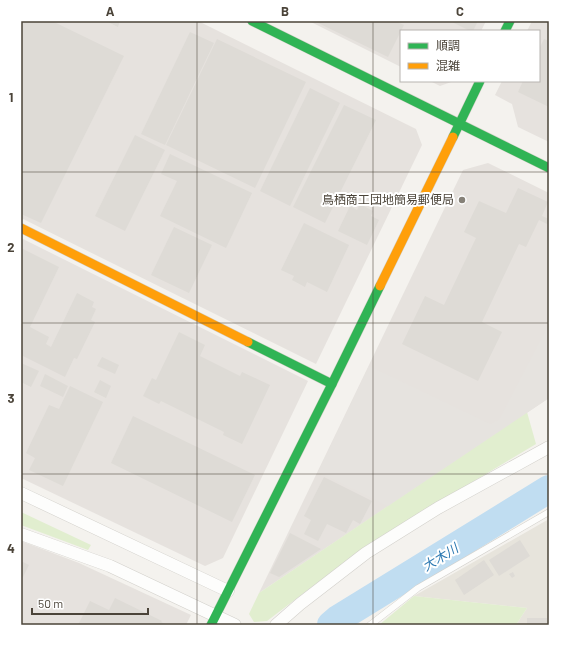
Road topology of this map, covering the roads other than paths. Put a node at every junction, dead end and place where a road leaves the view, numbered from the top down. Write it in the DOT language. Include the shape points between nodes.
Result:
graph roads {
  1 [pos="252,21"];
  2 [pos="510,21"];
  3 [pos="506,30"];
  4 [pos="479,82"];
  5 [pos="458,124"];
  6 [pos="549,168"];
  7 [pos="21,228"];
  8 [pos="332,384"];
  9 [pos="549,447"];
  10 [pos="21,493"];
  11 [pos="549,512"];
  12 [pos="21,534"];
  13 [pos="228,591"];
  14 [pos="213,621"];
  15 [pos="235,625"];
  16 [pos="276,625"];
  17 [pos="370,625"];
  1 -- 5 [label="street"];
  2 -- 3 [label="street"];
  4 -- 5 [label="street"];
  5 -- 6 [label="street"];
  5 -- 8 [label="street"];
  7 -- 8 [label="street"];
  8 -- 13 [label="street"];
  9 -- 16 [label="street" via="438,508 366,553"];
  10 -- 13 [label="street"];
  11 -- 17 [label="lane" via="418,588"];
  12 -- 14 [label="street" via="110,566"];
  13 -- 14 [label="street"];
  14 -- 15 [label="street"];
}
